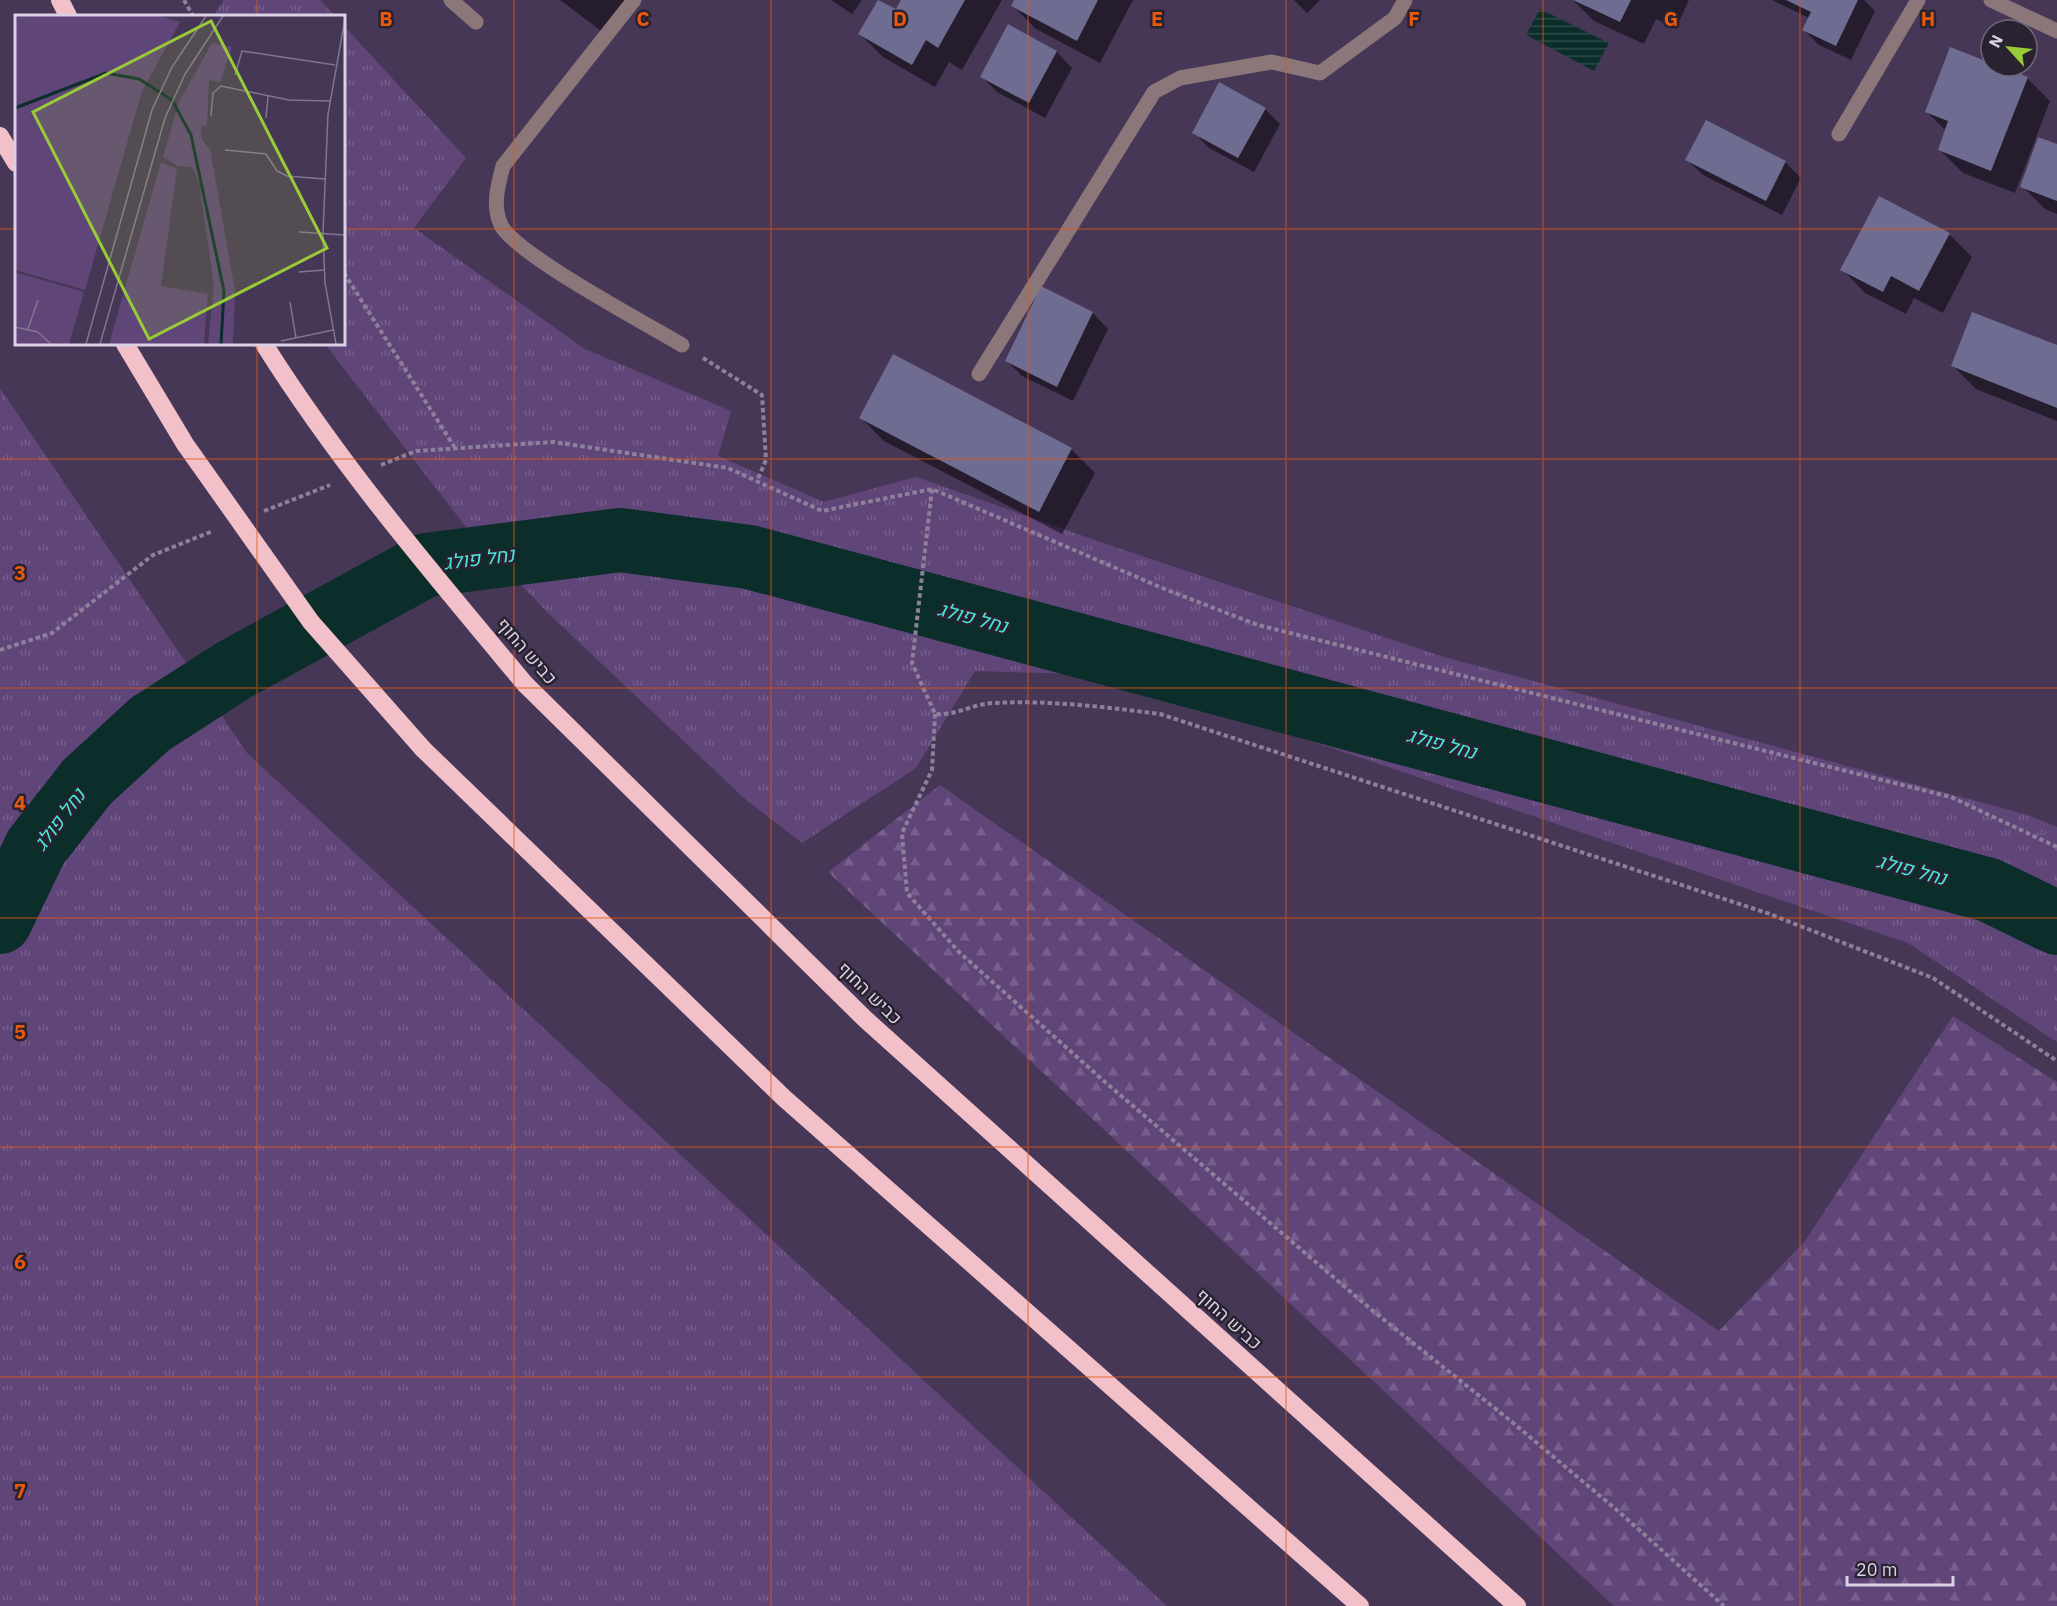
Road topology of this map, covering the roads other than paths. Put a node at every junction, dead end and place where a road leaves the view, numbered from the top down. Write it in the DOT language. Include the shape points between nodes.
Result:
graph roads {
  1 [pos="60,0"];
  2 [pos="451,0"];
  3 [pos="634,0"];
  4 [pos="1405,0"];
  5 [pos="1918,0"];
  6 [pos="1991,0"];
  7 [pos="68,15"];
  8 [pos="476,22"];
  9 [pos="2057,32"];
  10 [pos="1839,134"];
  11 [pos="0,136"];
  12 [pos="15,161"];
  13 [pos="126,345"];
  14 [pos="265,345"];
  15 [pos="682,345"];
  16 [pos="979,374"];
  17 [pos="1360,1606"];
  18 [pos="1517,1606"];
  1 -- 7 [label="highway"];
  2 -- 8 [label="street"];
  3 -- 15 [label="street" via="503,166 495,195 501,225 525,251"];
  4 -- 16 [label="street" via="1395,18 1320,74 1272,62 1180,78 1154,92"];
  5 -- 10 [label="street"];
  6 -- 9 [label="street"];
  11 -- 12 [label="highway"];
  13 -- 17 [label="highway, bridge" via="185,444 311,622 423,749 784,1098"];
  14 -- 18 [label="highway, כביש החוף, bridge" via="411,546 525,684 864,1018"];
}
